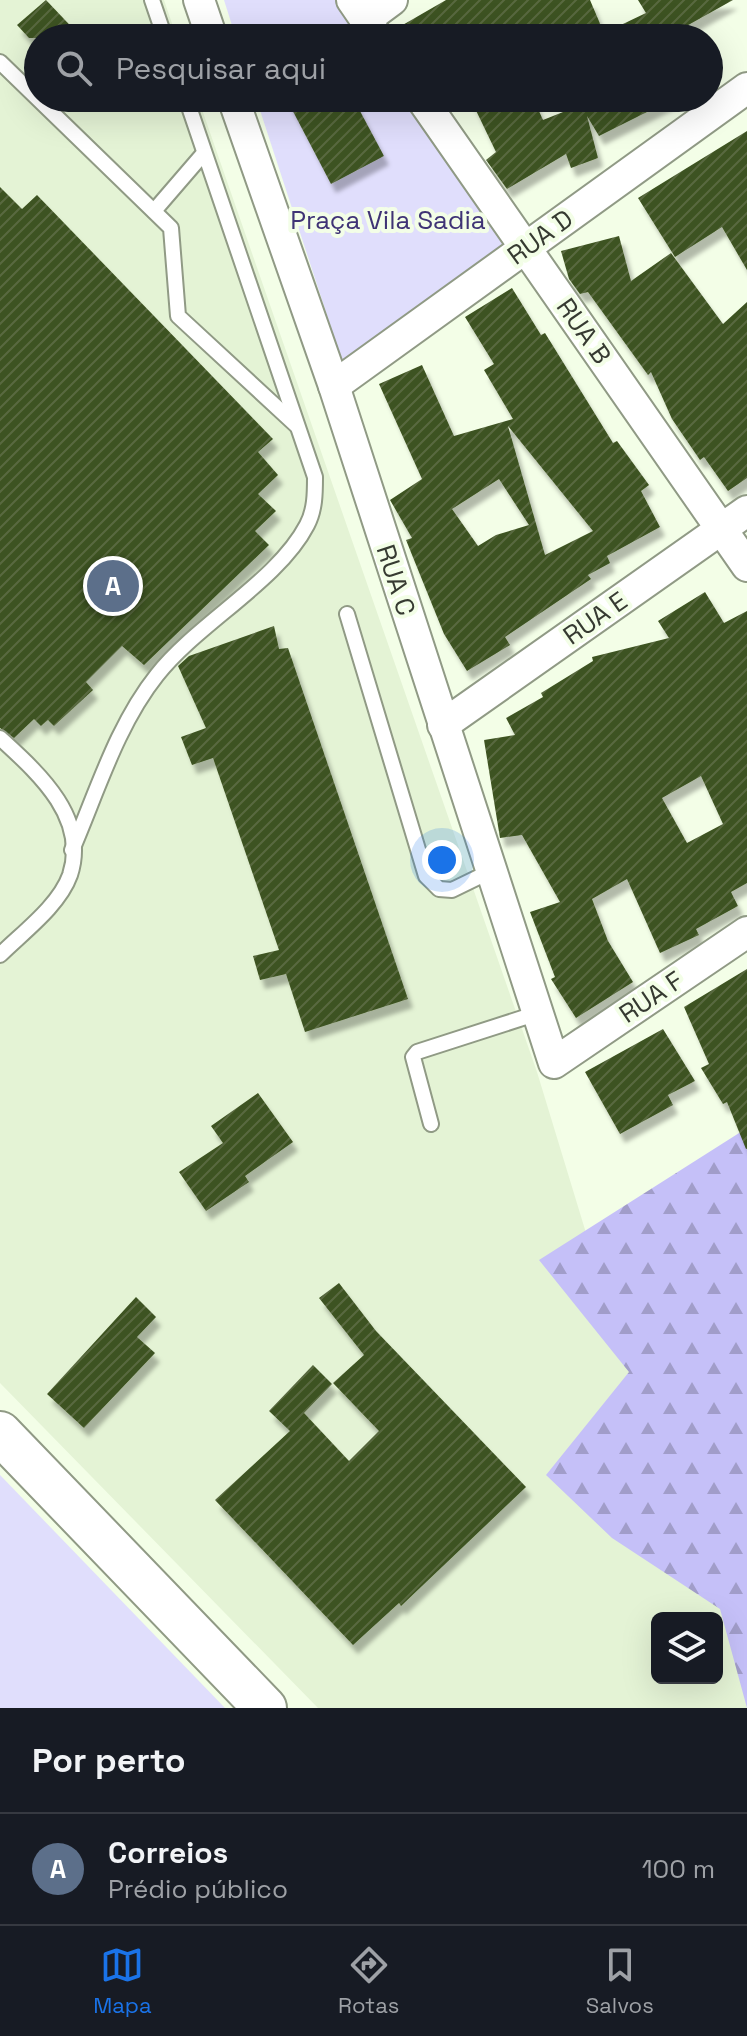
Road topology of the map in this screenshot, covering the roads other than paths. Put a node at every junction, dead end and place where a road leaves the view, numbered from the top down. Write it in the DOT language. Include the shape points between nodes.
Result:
graph roads {
  1 [pos="152,0"];
  2 [pos="199,0"];
  3 [pos="392,0"];
  4 [pos="365,19"];
  5 [pos="160,24"];
  6 [pos="207,24"];
  7 [pos="0,62"];
  8 [pos="24,85"];
  9 [pos="747,88"];
  10 [pos="723,105"];
  11 [pos="52,112"];
  12 [pos="191,112"];
  13 [pos="238,112"];
  14 [pos="431,112"];
  15 [pos="714,112"];
  16 [pos="204,153"];
  17 [pos="154,211"];
  18 [pos="526,247"];
  19 [pos="334,386"];
  20 [pos="298,427"];
  21 [pos="747,511"];
  22 [pos="721,529"];
  23 [pos="747,566"];
  24 [pos="347,614"];
  25 [pos="443,725"];
  26 [pos="0,738"];
  27 [pos="72,850"];
  28 [pos="491,871"];
  29 [pos="747,932"];
  30 [pos="0,955"];
  31 [pos="538,1013"];
  32 [pos="554,1063"];
  33 [pos="431,1124"];
  34 [pos="0,1433"];
  35 [pos="265,1708"];
  1 -- 5 [label="lane"];
  2 -- 6 [label="street"];
  3 -- 4 [label="street"];
  7 -- 8 [label="lane"];
  9 -- 10 [label="street, RUA D"];
  11 -- 17 [label="lane"];
  12 -- 16 [label="lane"];
  13 -- 19 [label="street, RUA C"];
  14 -- 18 [label="street, RUA B"];
  15 -- 18 [label="street, RUA D"];
  16 -- 17 [label="lane"];
  16 -- 20 [label="lane"];
  17 -- 20 [label="lane" via="171,228 178,316"];
  18 -- 19 [label="street, RUA D"];
  18 -- 22 [label="street, RUA B"];
  19 -- 25 [label="street, RUA C"];
  20 -- 27 [label="lane" via="315,477 307,525 279,561 155,676 125,726"];
  21 -- 22 [label="street, RUA E"];
  22 -- 23 [label="street, RUA B"];
  22 -- 25 [label="street, RUA E"];
  24 -- 28 [label="lane" via="426,876 439,889 452,890"];
  25 -- 28 [label="street, RUA C"];
  26 -- 27 [label="lane" via="45,779 58,799"];
  27 -- 30 [label="lane" via="70,875 57,897"];
  28 -- 31 [label="street, RUA C"];
  29 -- 32 [label="street, RUA F"];
  31 -- 32 [label="street, RUA C"];
  31 -- 33 [label="lane" via="417,1052 413,1057"];
  34 -- 35 [label="main road"];
}
